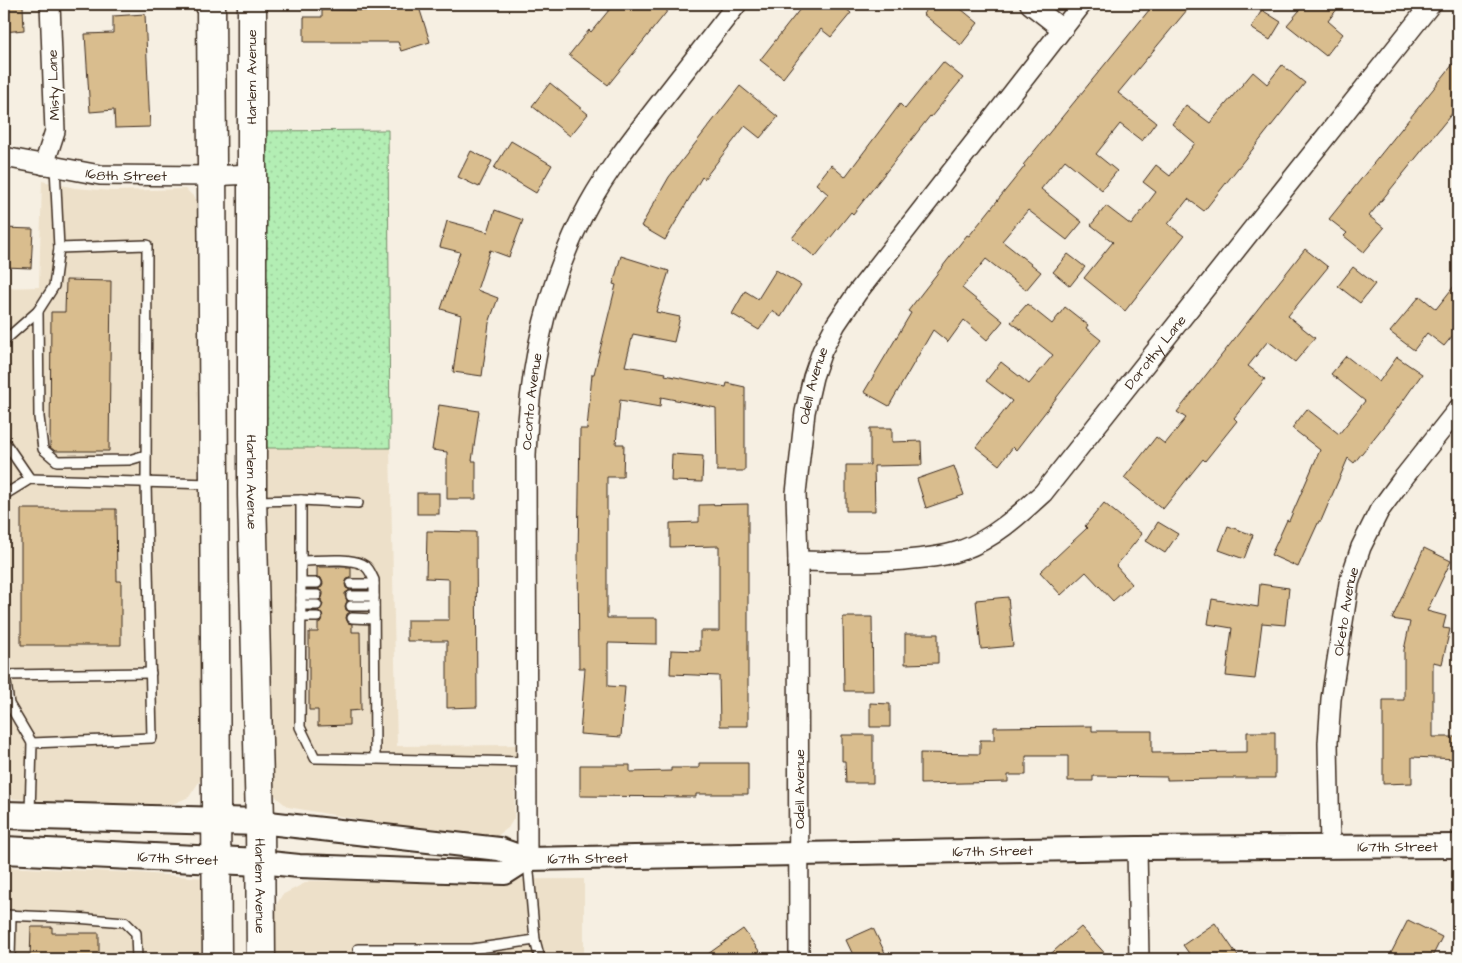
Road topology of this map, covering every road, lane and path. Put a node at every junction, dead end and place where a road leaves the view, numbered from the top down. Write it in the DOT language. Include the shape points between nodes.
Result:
graph roads {
  1 [pos="50,4"];
  2 [pos="211,4"];
  3 [pos="252,4"];
  4 [pos="738,4"];
  5 [pos="1030,4"];
  6 [pos="1082,4"];
  7 [pos="1431,4"];
  8 [pos="1062,29"];
  9 [pos="4,157"];
  10 [pos="50,166"];
  11 [pos="251,174"];
  12 [pos="212,176"];
  13 [pos="59,248"];
  14 [pos="38,312"];
  15 [pos="4,341"];
  16 [pos="1458,409"];
  17 [pos="4,441"];
  18 [pos="146,455"];
  19 [pos="30,479"];
  20 [pos="146,482"];
  21 [pos="214,484"];
  22 [pos="4,495"];
  23 [pos="301,500"];
  24 [pos="252,501"];
  25 [pos="358,502"];
  26 [pos="798,561"];
  27 [pos="301,562"];
  28 [pos="301,583"];
  29 [pos="317,583"];
  30 [pos="351,584"];
  31 [pos="374,584"];
  32 [pos="374,596"];
  33 [pos="301,600"];
  34 [pos="317,600"];
  35 [pos="374,606"];
  36 [pos="301,617"];
  37 [pos="318,617"];
  38 [pos="352,618"];
  39 [pos="374,619"];
  40 [pos="4,668"];
  41 [pos="151,673"];
  42 [pos="4,676"];
  43 [pos="32,743"];
  44 [pos="375,759"];
  45 [pos="528,762"];
  46 [pos="4,815"];
  47 [pos="30,816"];
  48 [pos="216,821"];
  49 [pos="260,822"];
  50 [pos="1458,846"];
  51 [pos="1137,848"];
  52 [pos="1330,848"];
  53 [pos="4,850"];
  54 [pos="799,855"];
  55 [pos="527,859"];
  56 [pos="217,860"];
  57 [pos="260,862"];
  58 [pos="7,916"];
  59 [pos="535,940"];
  60 [pos="10,959"];
  61 [pos="137,959"];
  62 [pos="217,959"];
  63 [pos="261,959"];
  64 [pos="358,959"];
  65 [pos="540,959"];
  66 [pos="799,959"];
  67 [pos="1139,959"];
  1 -- 10 [label="street, Misty Lane" via="55,131"];
  2 -- 12 [label="main road"];
  3 -- 11 [label="main road, Harlem Avenue"];
  4 -- 45 [label="street, Oconto Avenue" via="623,151 589,203 548,303 530,388 527,425"];
  5 -- 8 [label="street"];
  6 -- 8 [label="street, Odell Avenue"];
  7 -- 26 [label="street, Dorothy Lane" via="1043,493 1016,517 988,537 961,550 929,558 874,562"];
  8 -- 26 [label="street, Odell Avenue" via="857,293 822,351 805,412 796,493"];
  9 -- 10 [label="street, 168th Street"];
  10 -- 12 [label="street, 168th Street" via="100,175"];
  10 -- 13 [label="lane"];
  11 -- 12 [label="street, 168th Street"];
  11 -- 24 [label="main road, Harlem Avenue"];
  12 -- 21 [label="main road"];
  13 -- 14 [label="lane" via="54,286"];
  13 -- 18 [label="lane" via="147,245"];
  14 -- 15 [label="lane"];
  14 -- 18 [label="lane" via="39,417 43,449 57,462 129,460"];
  16 -- 52 [label="street, Oketo Avenue" via="1379,511 1361,547 1349,583 1330,708"];
  17 -- 19 [label="lane"];
  18 -- 20 [label="lane"];
  19 -- 20 [label="lane"];
  19 -- 22 [label="lane"];
  20 -- 21 [label="lane"];
  20 -- 41 [label="lane"];
  21 -- 48 [label="main road"];
  23 -- 24 [label="lane"];
  23 -- 25 [label="lane"];
  23 -- 27 [label="lane"];
  24 -- 49 [label="main road, Harlem Avenue"];
  26 -- 54 [label="street, Odell Avenue"];
  27 -- 28 [label="lane"];
  27 -- 31 [label="lane" via="349,561 363,564"];
  28 -- 29 [label="lane"];
  28 -- 33 [label="lane"];
  30 -- 31 [label="lane"];
  31 -- 32 [label="lane"];
  32 -- 35 [label="lane"];
  32 -- 35 [label="lane" via="351,601"];
  33 -- 34 [label="lane"];
  33 -- 36 [label="lane"];
  35 -- 39 [label="lane"];
  36 -- 37 [label="lane"];
  36 -- 44 [label="lane" via="300,727 315,758"];
  38 -- 39 [label="lane"];
  39 -- 44 [label="lane"];
  40 -- 42 [label="lane"];
  41 -- 42 [label="lane"];
  41 -- 43 [label="lane" via="152,738"];
  42 -- 43 [label="lane" via="10,704"];
  43 -- 47 [label="lane"];
  44 -- 45 [label="lane"];
  45 -- 55 [label="street, Oconto Avenue"];
  46 -- 47 [label="main road, 167th Street"];
  47 -- 48 [label="main road, 167th Street"];
  48 -- 49 [label="main road, 167th Street"];
  48 -- 56 [label="main road"];
  49 -- 55 [label="street, 167th Street" via="499,849"];
  49 -- 57 [label="main road, Harlem Avenue"];
  50 -- 52 [label="street, 167th Street"];
  51 -- 52 [label="street, 167th Street"];
  51 -- 54 [label="street, 167th Street"];
  51 -- 67 [label="street"];
  53 -- 56 [label="main road, 167th Street"];
  54 -- 55 [label="street, 167th Street"];
  54 -- 66 [label="street, Odell Avenue"];
  55 -- 57 [label="street, 167th Street" via="505,873"];
  55 -- 59 [label="lane"];
  56 -- 57 [label="main road, 167th Street"];
  56 -- 62 [label="main road"];
  57 -- 63 [label="main road, Harlem Avenue"];
  58 -- 60 [label="lane"];
  58 -- 61 [label="lane" via="125,922 136,934"];
  59 -- 64 [label="lane" via="472,949 358,949"];
  59 -- 65 [label="lane"];
}
